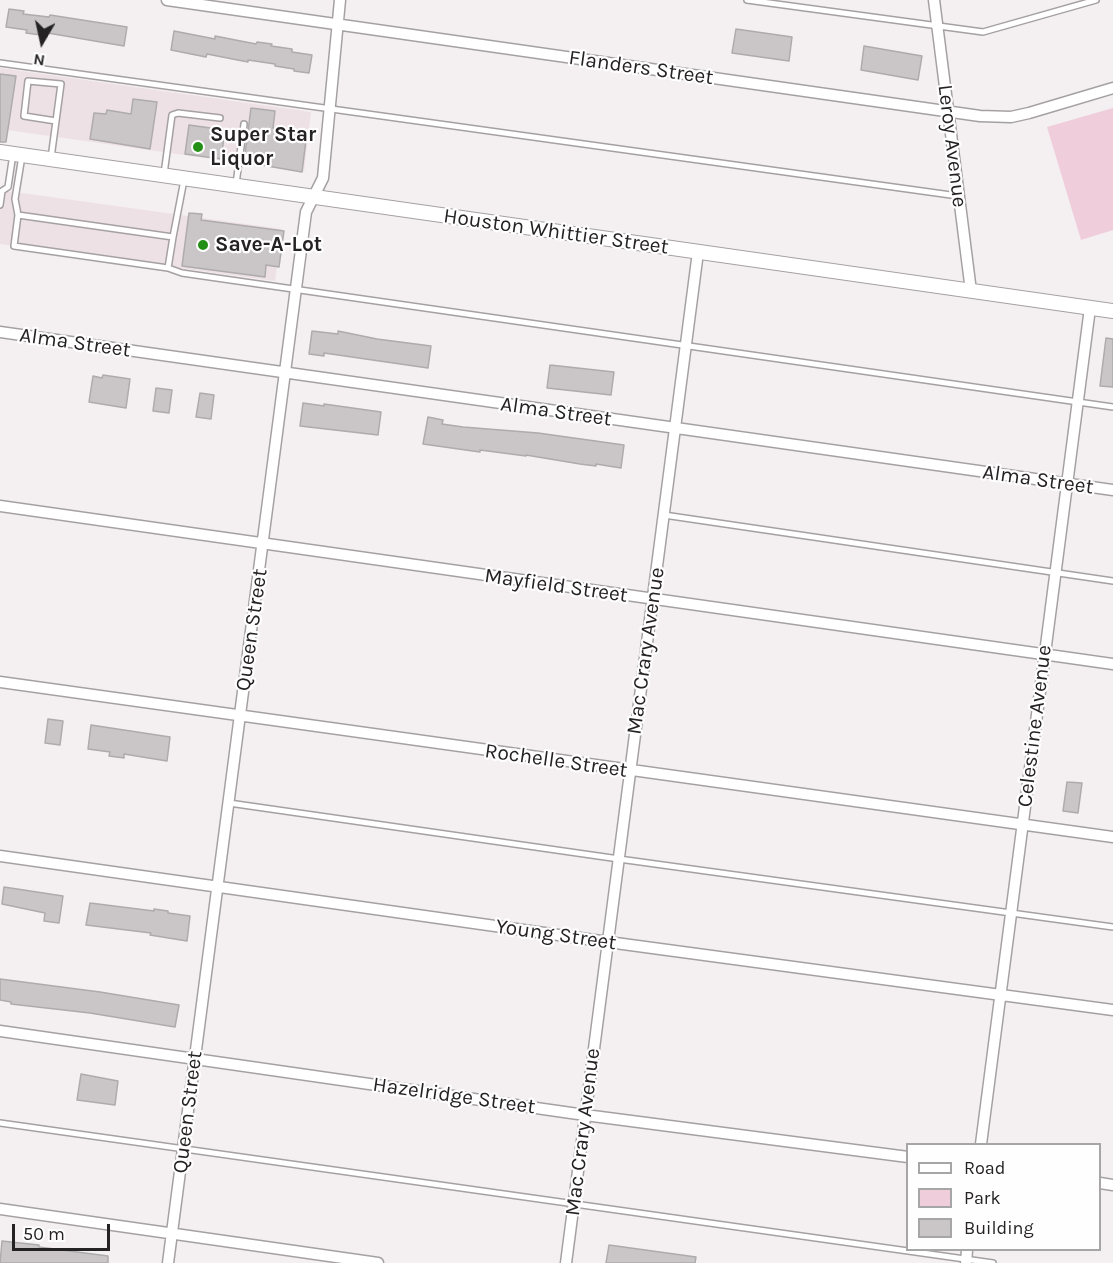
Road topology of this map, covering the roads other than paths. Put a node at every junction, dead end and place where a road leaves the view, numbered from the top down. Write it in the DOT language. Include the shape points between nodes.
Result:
graph roads {
  1 [pos="167,0"];
  2 [pos="340,0"];
  3 [pos="747,0"];
  4 [pos="934,0"];
  5 [pos="1096,0"];
  6 [pos="338,24"];
  7 [pos="937,26"];
  8 [pos="0,63"];
  9 [pos="63,72"];
  10 [pos="61,84"];
  11 [pos="1113,88"];
  12 [pos="330,110"];
  13 [pos="948,112"];
  14 [pos="220,118"];
  15 [pos="56,121"];
  16 [pos="244,124"];
  17 [pos="12,154"];
  18 [pos="51,160"];
  19 [pos="164,176"];
  20 [pos="184,179"];
  21 [pos="236,186"];
  22 [pos="1,190"];
  23 [pos="959,196"];
  24 [pos="315,197"];
  25 [pos="0,205"];
  26 [pos="18,215"];
  27 [pos="173,237"];
  28 [pos="698,252"];
  29 [pos="168,268"];
  30 [pos="296,289"];
  31 [pos="971,291"];
  32 [pos="1090,308"];
  33 [pos="1113,311"];
  34 [pos="0,332"];
  35 [pos="686,346"];
  36 [pos="285,373"];
  37 [pos="1078,403"];
  38 [pos="1113,407"];
  39 [pos="675,429"];
  40 [pos="1067,484"];
  41 [pos="1113,490"];
  42 [pos="0,506"];
  43 [pos="664,515"];
  44 [pos="263,544"];
  45 [pos="1055,573"];
  46 [pos="1113,581"];
  47 [pos="653,600"];
  48 [pos="1045,654"];
  49 [pos="1113,664"];
  50 [pos="0,682"];
  51 [pos="240,716"];
  52 [pos="630,771"];
  53 [pos="229,803"];
  54 [pos="1022,825"];
  55 [pos="1113,837"];
  56 [pos="0,856"];
  57 [pos="619,859"];
  58 [pos="218,887"];
  59 [pos="1011,913"];
  60 [pos="1113,927"];
  61 [pos="608,942"];
  62 [pos="1000,995"];
  63 [pos="1113,1010"];
  64 [pos="0,1031"];
  65 [pos="195,1059"];
  66 [pos="585,1115"];
  67 [pos="0,1124"];
  68 [pos="981,1143"];
  69 [pos="183,1149"];
  70 [pos="906,1157"];
  71 [pos="574,1204"];
  72 [pos="0,1209"];
  73 [pos="172,1234"];
  74 [pos="906,1249"];
  75 [pos="922,1251"];
  76 [pos="966,1257"];
  77 [pos="168,1263"];
  78 [pos="378,1263"];
  79 [pos="566,1263"];
  80 [pos="993,1263"];
  1 -- 6 [label="street, Flanders Street"];
  2 -- 6 [label="street, Queen Street"];
  3 -- 7 [label="lane"];
  4 -- 7 [label="street, Leroy Avenue"];
  5 -- 7 [label="lane" via="983,32"];
  6 -- 12 [label="street, Queen Street"];
  6 -- 13 [label="street, Flanders Street"];
  7 -- 13 [label="street, Leroy Avenue"];
  8 -- 9 [label="lane"];
  9 -- 10 [label="lane"];
  9 -- 12 [label="lane"];
  10 -- 15 [label="lane"];
  10 -- 15 [label="lane" via="28,81 24,116"];
  11 -- 13 [label="street, Flanders Street" via="1011,117"];
  12 -- 23 [label="lane"];
  12 -- 24 [label="street, Queen Street" via="323,178"];
  13 -- 23 [label="street, Leroy Avenue"];
  14 -- 19 [label="lane" via="172,115"];
  15 -- 18 [label="lane"];
  16 -- 21 [label="lane"];
  17 -- 18 [label="street, Houston Whittier Street"];
  17 -- 22 [label="lane" via="8,187"];
  17 -- 26 [label="lane"];
  18 -- 19 [label="street, Houston Whittier Street"];
  19 -- 20 [label="street, Houston Whittier Street"];
  20 -- 21 [label="street, Houston Whittier Street"];
  20 -- 27 [label="lane"];
  21 -- 24 [label="street, Houston Whittier Street"];
  22 -- 25 [label="lane"];
  23 -- 31 [label="street, Leroy Avenue"];
  24 -- 28 [label="street, Houston Whittier Street"];
  24 -- 30 [label="street, Queen Street" via="306,212"];
  26 -- 27 [label="lane"];
  26 -- 29 [label="lane" via="14,246"];
  27 -- 29 [label="lane"];
  28 -- 31 [label="street, Houston Whittier Street"];
  28 -- 35 [label="street, Mac Crary Avenue"];
  29 -- 30 [label="lane"];
  30 -- 35 [label="lane"];
  30 -- 36 [label="street, Queen Street"];
  31 -- 32 [label="street, Houston Whittier Street"];
  32 -- 33 [label="street, Houston Whittier Street"];
  32 -- 37 [label="street, Celestine Avenue"];
  34 -- 36 [label="street, Alma Street"];
  35 -- 37 [label="lane"];
  35 -- 39 [label="street, Mac Crary Avenue"];
  36 -- 39 [label="street, Alma Street"];
  36 -- 44 [label="street, Queen Street"];
  37 -- 38 [label="lane"];
  37 -- 40 [label="street, Celestine Avenue"];
  39 -- 40 [label="street, Alma Street"];
  39 -- 43 [label="street, Mac Crary Avenue"];
  40 -- 41 [label="street, Alma Street"];
  40 -- 45 [label="street, Celestine Avenue"];
  42 -- 44 [label="street, Mayfield Street"];
  43 -- 45 [label="lane"];
  43 -- 47 [label="street, Mac Crary Avenue"];
  44 -- 47 [label="street, Mayfield Street"];
  44 -- 51 [label="street, Queen Street"];
  45 -- 46 [label="lane"];
  45 -- 48 [label="street, Celestine Avenue"];
  47 -- 48 [label="street, Mayfield Street"];
  47 -- 52 [label="street, Mac Crary Avenue"];
  48 -- 49 [label="street, Mayfield Street"];
  48 -- 54 [label="street, Celestine Avenue"];
  50 -- 51 [label="street, Rochelle Street"];
  51 -- 52 [label="street, Rochelle Street"];
  51 -- 53 [label="street, Queen Street"];
  52 -- 54 [label="street, Rochelle Street"];
  52 -- 57 [label="street, Mac Crary Avenue"];
  53 -- 57 [label="lane"];
  53 -- 58 [label="street, Queen Street"];
  54 -- 55 [label="street, Rochelle Street"];
  54 -- 59 [label="street, Celestine Avenue"];
  56 -- 58 [label="street, Young Street"];
  57 -- 59 [label="lane"];
  57 -- 61 [label="street, Mac Crary Avenue"];
  58 -- 61 [label="street, Young Street"];
  58 -- 65 [label="street, Queen Street"];
  59 -- 60 [label="lane"];
  59 -- 62 [label="street, Celestine Avenue"];
  61 -- 62 [label="street, Young Street"];
  61 -- 66 [label="street, Mac Crary Avenue"];
  62 -- 63 [label="street, Young Street"];
  62 -- 68 [label="street, Celestine Avenue"];
  64 -- 65 [label="street, Hazelridge Street"];
  65 -- 66 [label="street, Hazelridge Street"];
  65 -- 69 [label="street, Queen Street"];
  66 -- 70 [label="street, Hazelridge Street"];
  66 -- 71 [label="street, Mac Crary Avenue"];
  67 -- 69 [label="lane"];
  69 -- 71 [label="lane"];
  69 -- 73 [label="street, Queen Street"];
  71 -- 74 [label="lane"];
  71 -- 79 [label="street, Mac Crary Avenue"];
  72 -- 73 [label="street"];
  73 -- 77 [label="street, Queen Street"];
  73 -- 78 [label="street"];
  75 -- 76 [label="lane"];
  76 -- 80 [label="lane"];
}
